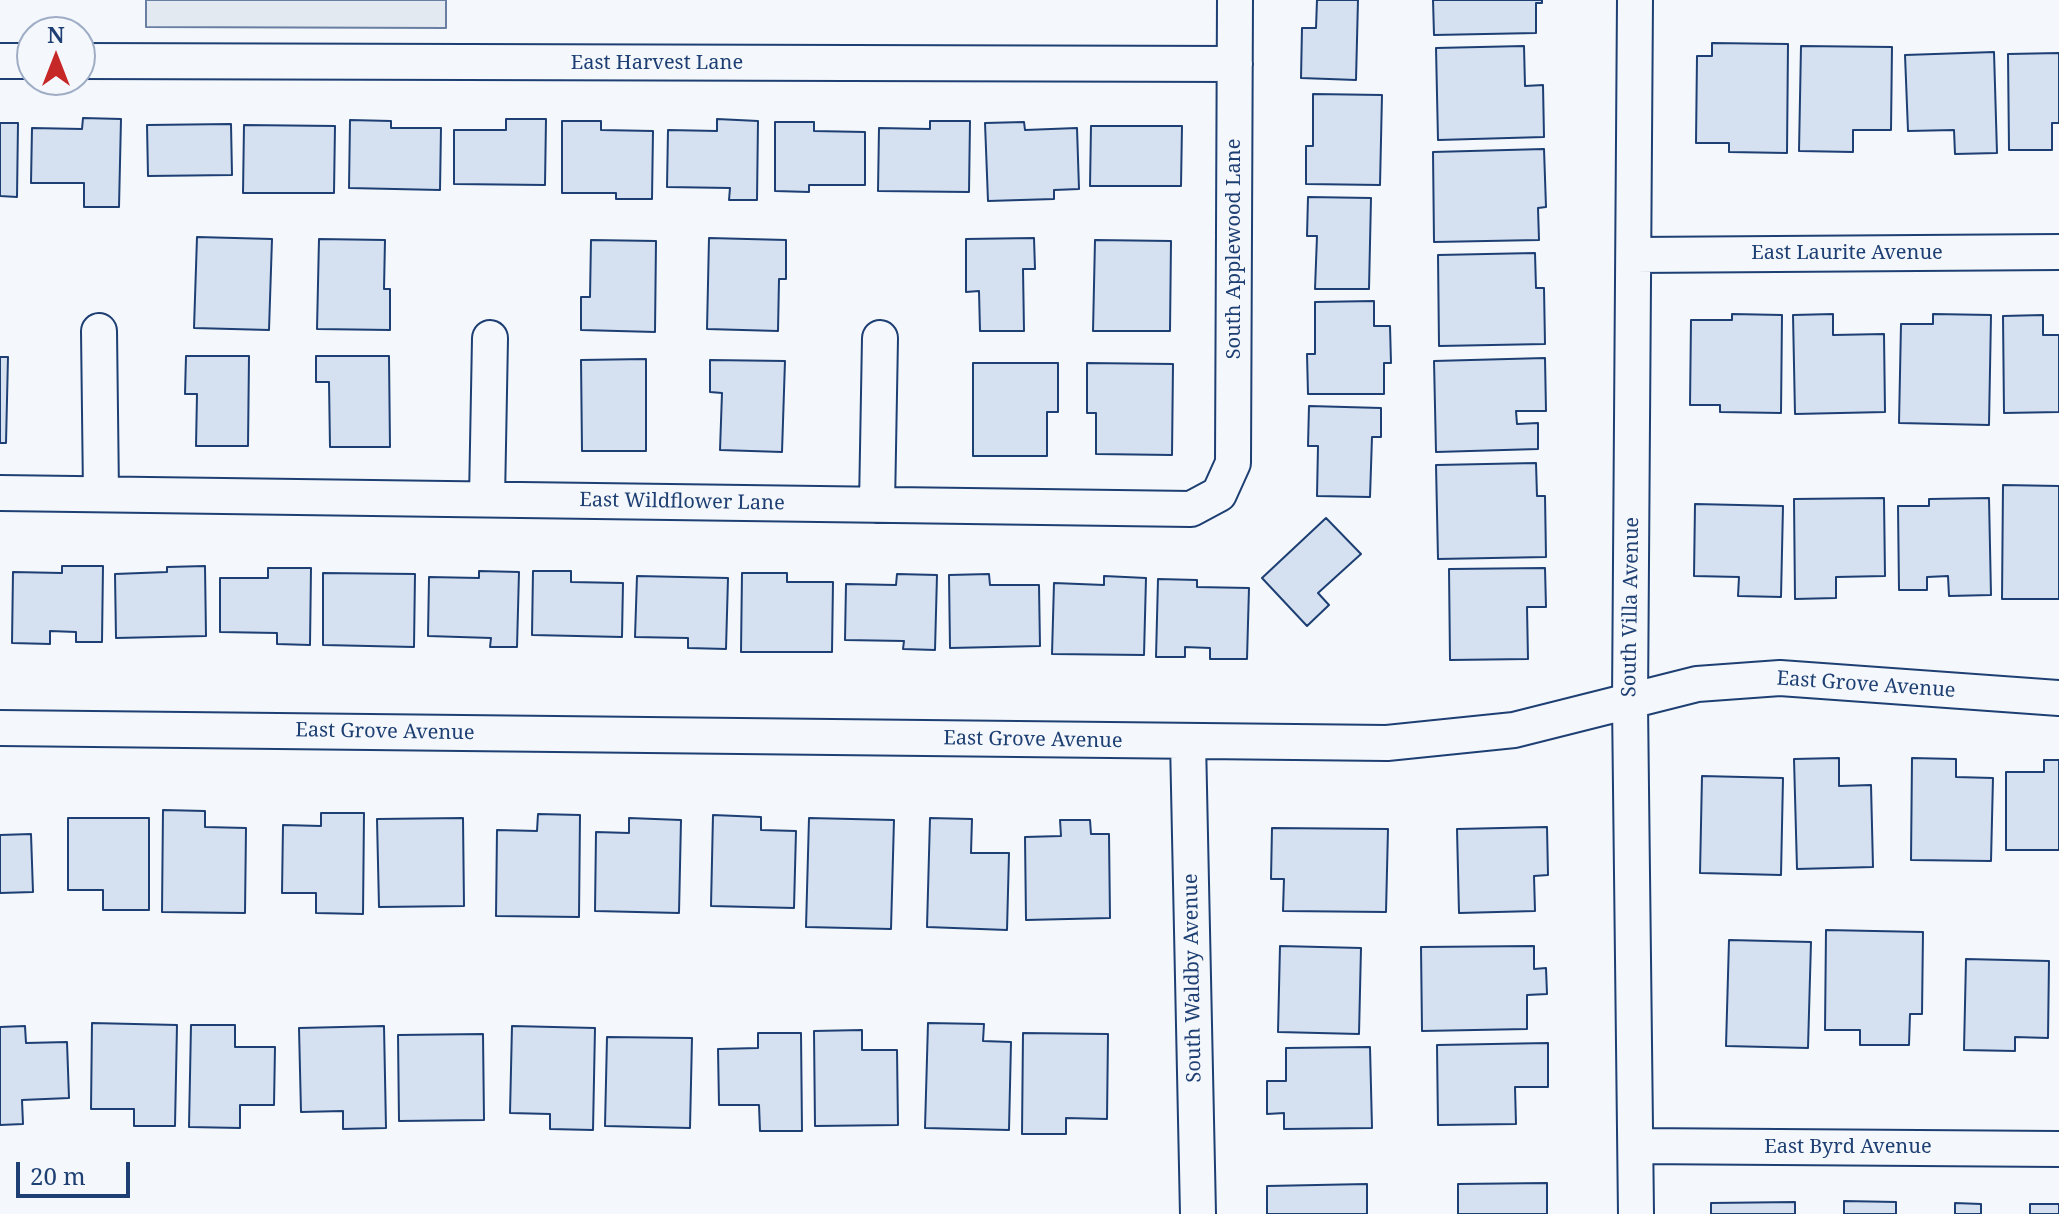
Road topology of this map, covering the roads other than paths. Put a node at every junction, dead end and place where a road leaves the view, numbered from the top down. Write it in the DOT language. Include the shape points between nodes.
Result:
graph roads {
  1 [pos="1235,0"];
  2 [pos="1635,0"];
  3 [pos="96,61"];
  4 [pos="1235,64"];
  5 [pos="2059,252"];
  6 [pos="1635,255"];
  7 [pos="99,331"];
  8 [pos="490,338"];
  9 [pos="880,338"];
  10 [pos="0,493"];
  11 [pos="101,493"];
  12 [pos="1219,494"];
  13 [pos="487,499"];
  14 [pos="877,505"];
  15 [pos="2059,698"];
  16 [pos="1630,703"];
  17 [pos="0,728"];
  18 [pos="1188,741"];
  19 [pos="1637,1146"];
  20 [pos="2059,1149"];
  21 [pos="1198,1214"];
  22 [pos="1636,1214"];
  1 -- 4 [label="street, South Applewood Lane"];
  2 -- 6 [label="street, South Villa Avenue"];
  3 -- 4 [label="street, East Harvest Lane"];
  4 -- 12 [label="street, South Applewood Lane" via="1233,463"];
  5 -- 6 [label="street, East Laurite Avenue"];
  6 -- 16 [label="street, South Villa Avenue"];
  7 -- 11 [label="street"];
  8 -- 13 [label="street"];
  9 -- 14 [label="street"];
  10 -- 11 [label="street, East Wildflower Lane"];
  11 -- 13 [label="street, East Wildflower Lane"];
  12 -- 14 [label="street, East Wildflower Lane" via="1191,509"];
  13 -- 14 [label="street, East Wildflower Lane"];
  15 -- 16 [label="street, East Grove Avenue" via="1780,678 1697,684"];
  16 -- 18 [label="street, East Grove Avenue" via="1514,730 1387,743"];
  16 -- 19 [label="street, South Villa Avenue"];
  17 -- 18 [label="street, East Grove Avenue"];
  18 -- 21 [label="street, South Waldby Avenue"];
  19 -- 20 [label="street, East Byrd Avenue"];
  19 -- 22 [label="street, South Villa Avenue"];
}
